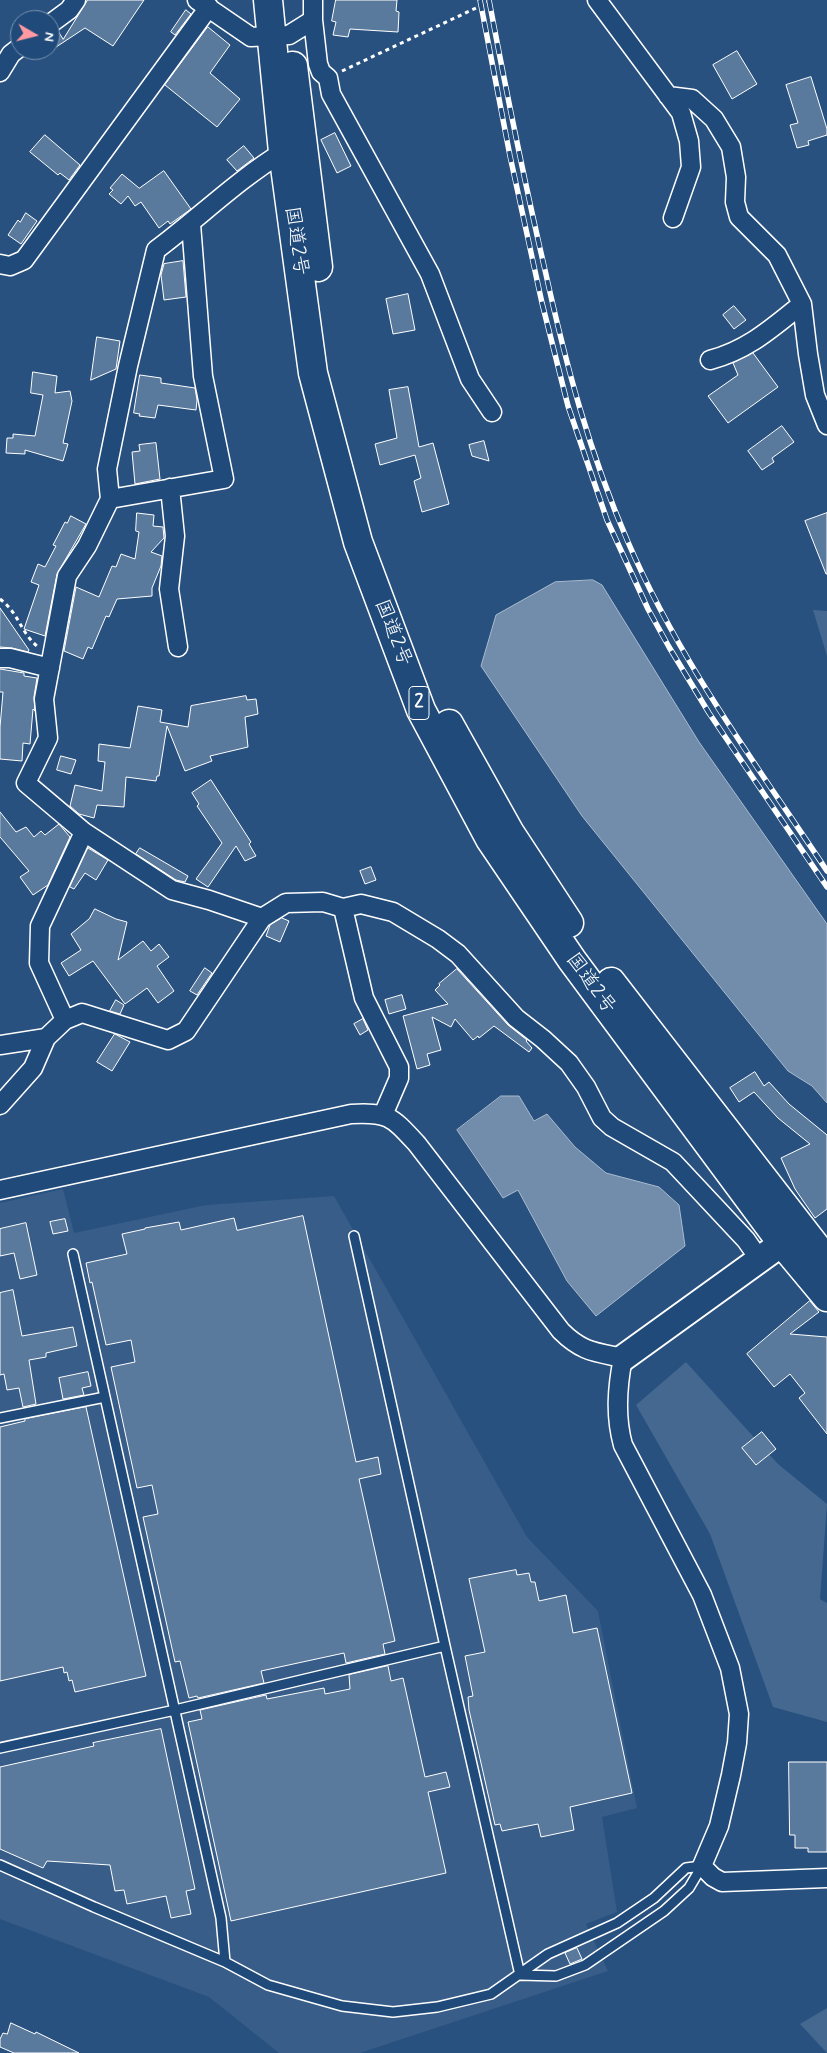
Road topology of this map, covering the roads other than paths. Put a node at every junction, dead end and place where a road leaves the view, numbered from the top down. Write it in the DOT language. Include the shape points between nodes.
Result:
graph roads {
  1 [pos="76,0"];
  2 [pos="268,0"];
  3 [pos="286,0"];
  4 [pos="312,0"];
  5 [pos="324,0"];
  6 [pos="597,0"];
  7 [pos="203,4"];
  8 [pos="60,17"];
  9 [pos="313,20"];
  10 [pos="280,36"];
  11 [pos="10,56"];
  12 [pos="0,72"];
  13 [pos="328,78"];
  14 [pos="668,96"];
  15 [pos="283,152"];
  16 [pos="673,218"];
  17 [pos="191,224"];
  18 [pos="0,264"];
  19 [pos="802,304"];
  20 [pos="710,360"];
  21 [pos="492,412"];
  22 [pos="827,425"];
  23 [pos="170,488"];
  24 [pos="110,499"];
  25 [pos="178,647"];
  26 [pos="0,658"];
  27 [pos="51,663"];
  28 [pos="84,832"];
  29 [pos="343,908"];
  30 [pos="262,918"];
  31 [pos="65,1020"];
  32 [pos="46,1038"];
  33 [pos="0,1045"];
  34 [pos="0,1105"];
  35 [pos="384,1115"];
  36 [pos="0,1190"];
  37 [pos="354,1236"];
  38 [pos="791,1236"];
  39 [pos="73,1254"];
  40 [pos="760,1260"];
  41 [pos="827,1261"];
  42 [pos="827,1297"];
  43 [pos="623,1358"];
  44 [pos="105,1397"];
  45 [pos="0,1418"];
  46 [pos="445,1646"];
  47 [pos="175,1710"];
  48 [pos="0,1748"];
  49 [pos="0,1865"];
  50 [pos="702,1866"];
  51 [pos="827,1878"];
  52 [pos="225,1962"];
  53 [pos="520,1975"];
  1 -- 8 [label="street"];
  2 -- 10 [label="highway, 国道2号 / 2"];
  3 -- 10 [label="highway, 国道2号 / 2"];
  4 -- 9 [label="street"];
  5 -- 13 [label="street"];
  6 -- 14 [label="street"];
  7 -- 10 [label="street" via="251,37"];
  7 -- 18 [label="street" via="24,260 10,266"];
  9 -- 10 [label="street"];
  9 -- 13 [label="street" via="318,64"];
  10 -- 15 [label="highway, 国道2号 / 2"];
  10 -- 38 [label="highway, 国道2号 / 2" via="331,367 377,542 442,710 510,833 588,952"];
  11 -- 12 [label="street"];
  13 -- 21 [label="street" via="331,94 430,274 470,378"];
  14 -- 16 [label="street" via="681,113 689,141 691,166"];
  14 -- 19 [label="street" via="692,99 714,119 731,147 739,217 777,255"];
  15 -- 17 [label="street" via="246,176"];
  15 -- 38 [label="highway, 国道2号 / 2" via="313,374 358,542 421,710 490,839 572,960"];
  17 -- 23 [label="street" via="202,376 224,479"];
  17 -- 24 [label="street" via="156,250 107,469"];
  19 -- 20 [label="street" via="745,348"];
  19 -- 22 [label="street" via="815,395"];
  23 -- 24 [label="street"];
  23 -- 25 [label="street" via="175,536 169,589"];
  24 -- 27 [label="street" via="87,546 67,576"];
  26 -- 27 [label="street"];
  27 -- 28 [label="street" via="44,699 48,738 26,783"];
  28 -- 30 [label="street" via="172,890"];
  28 -- 31 [label="street" via="40,926 40,963"];
  29 -- 30 [label="street" via="323,902 286,903"];
  29 -- 35 [label="street" via="364,998 399,1067 399,1078"];
  29 -- 40 [label="street" via="361,904 393,912 458,954 516,1018 569,1063 602,1118 673,1162 746,1240"];
  30 -- 31 [label="street" via="186,1031 168,1040 82,1013"];
  31 -- 32 [label="street"];
  32 -- 33 [label="street"];
  32 -- 34 [label="street" via="32,1068"];
  35 -- 36 [label="street" via="351,1114"];
  35 -- 43 [label="street" via="396,1120 417,1144 561,1331 574,1344 589,1351"];
  37 -- 46 [label="lane"];
  38 -- 40 [label="street"];
  38 -- 41 [label="highway, 国道2号 / 2"];
  38 -- 42 [label="highway, 国道2号 / 2"];
  39 -- 44 [label="lane"];
  40 -- 43 [label="street"];
  43 -- 50 [label="street" via="618,1394 618,1424 623,1446 702,1595 730,1668 739,1714 738,1743 719,1826"];
  44 -- 45 [label="lane"];
  44 -- 47 [label="lane"];
  46 -- 47 [label="lane"];
  46 -- 53 [label="lane"];
  47 -- 48 [label="lane"];
  47 -- 52 [label="lane" via="221,1918"];
  49 -- 52 [label="lane"];
  50 -- 51 [label="street" via="722,1882"];
  50 -- 53 [label="lane" via="686,1868 654,1898 617,1924 548,1954"];
  50 -- 53 [label="lane" via="689,1888 664,1911 585,1965 556,1976"];
  52 -- 53 [label="lane" via="268,1985 342,2006 393,2012 437,2007 491,1994"];
}
